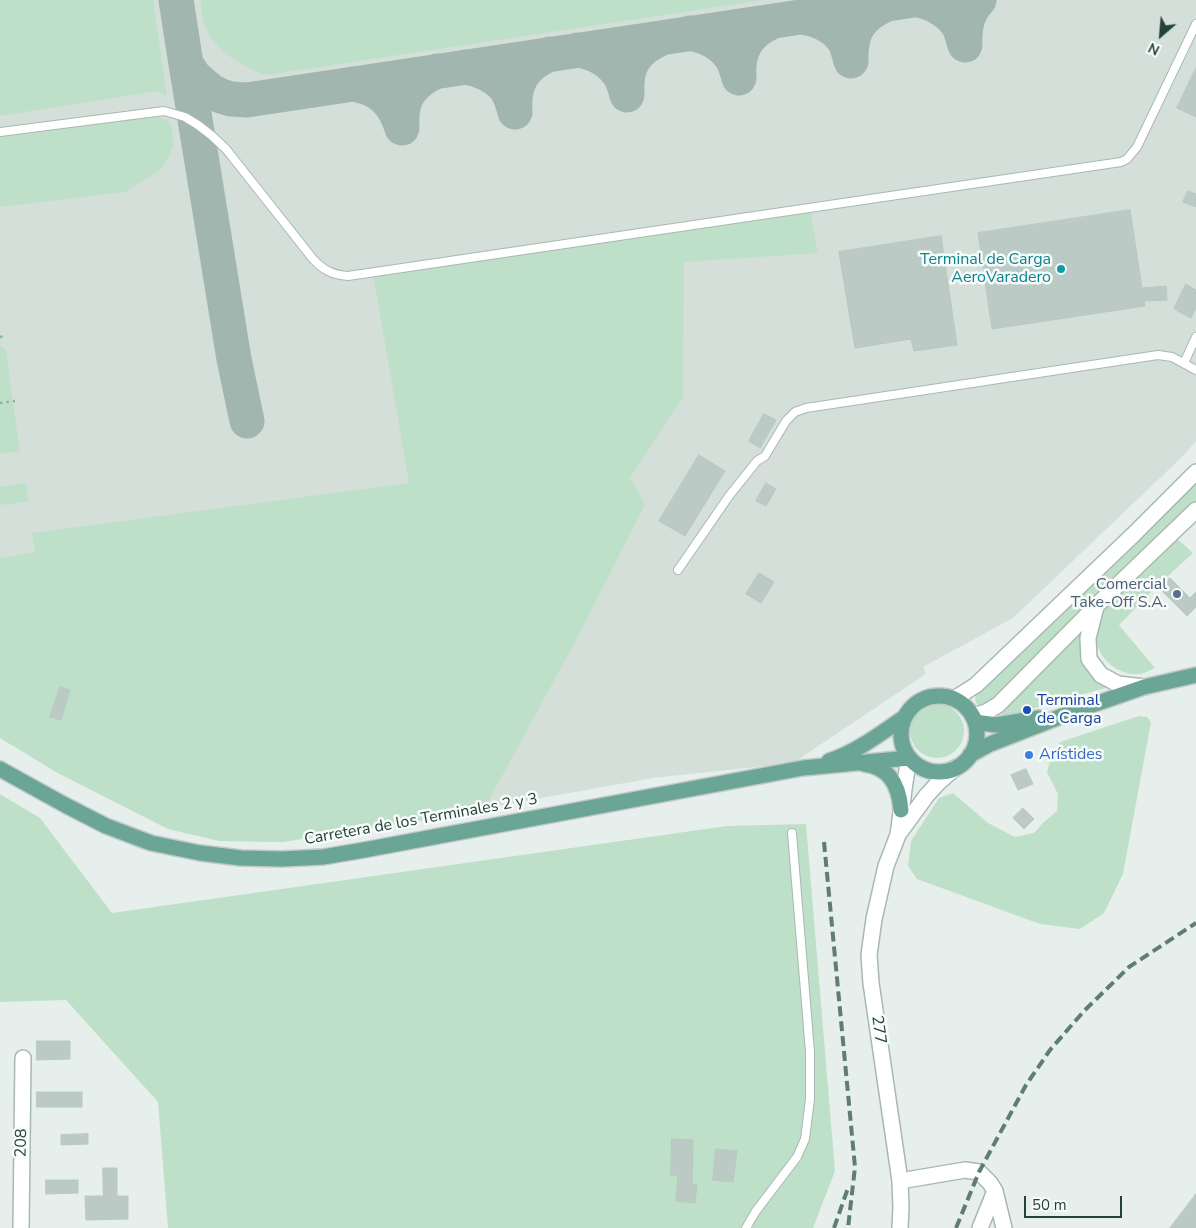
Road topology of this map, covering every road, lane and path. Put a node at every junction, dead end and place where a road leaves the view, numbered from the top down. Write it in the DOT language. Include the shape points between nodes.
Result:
graph roads {
  1 [pos="1196,24"];
  2 [pos="0,132"];
  3 [pos="5,336"];
  4 [pos="0,337"];
  5 [pos="1196,337"];
  6 [pos="1184,363"];
  7 [pos="1196,370"];
  8 [pos="15,401"];
  9 [pos="0,403"];
  10 [pos="1196,472"];
  11 [pos="1196,510"];
  12 [pos="678,570"];
  13 [pos="1096,605"];
  14 [pos="1196,675"];
  15 [pos="1144,687"];
  16 [pos="954,698"];
  17 [pos="1075,712"];
  18 [pos="905,717"];
  19 [pos="974,719"];
  20 [pos="970,755"];
  21 [pos="910,758"];
  22 [pos="855,764"];
  23 [pos="803,768"];
  24 [pos="955,768"];
  25 [pos="0,769"];
  26 [pos="901,810"];
  27 [pos="792,833"];
  28 [pos="898,836"];
  29 [pos="23,1058"];
  30 [pos="900,1181"];
  31 [pos="995,1191"];
  32 [pos="21,1228"];
  33 [pos="746,1228"];
  34 [pos="900,1228"];
  35 [pos="980,1228"];
  36 [pos="1004,1228"];
  1 -- 2 [label="lane" via="1137,147 1121,162 348,276 320,267 226,149 184,117 164,111"];
  3 -- 4 [label="path"];
  5 -- 6 [label="lane"];
  6 -- 7 [label="lane"];
  6 -- 12 [label="lane" via="1158,355 795,412 786,420 765,456 757,461 729,496"];
  8 -- 9 [label="path"];
  10 -- 16 [label="street" via="976,685"];
  11 -- 13 [label="street"];
  13 -- 15 [label="street" via="1088,638 1089,659 1101,676 1118,684"];
  13 -- 19 [label="street" via="998,705"];
  14 -- 15 [label="main road"];
  15 -- 17 [label="main road"];
  16 -- 18 [label="main road" via="937,696 924,699"];
  16 -- 19 [label="main road" via="968,708"];
  17 -- 19 [label="main road" via="996,724"];
  17 -- 20 [label="main road"];
  18 -- 21 [label="main road" via="901,734"];
  18 -- 23 [label="main road, Carretera de los Terminales 2 y 3" via="841,757"];
  19 -- 20 [label="main road" via="976,738"];
  20 -- 24 [label="main road"];
  21 -- 22 [label="main road, Carretera de los Terminales 2 y 3"];
  21 -- 24 [label="main road" via="930,771"];
  21 -- 26 [label="street, 277"];
  22 -- 23 [label="main road, Carretera de los Terminales 2 y 3"];
  22 -- 26 [label="main road" via="879,767 897,786"];
  23 -- 25 [label="main road, Carretera de los Terminales 2 y 3" via="364,850 282,859 200,853 151,843 106,826"];
  24 -- 28 [label="street, 277" via="928,795"];
  26 -- 28 [label="street, 277"];
  27 -- 33 [label="lane" via="810,1052 810,1099 805,1139 797,1157"];
  28 -- 30 [label="street, 277" via="886,866 869,955"];
  29 -- 32 [label="street, 208"];
  30 -- 31 [label="street" via="965,1170 979,1172"];
  30 -- 34 [label="street, 277"];
  31 -- 35 [label="street"];
  31 -- 36 [label="street"];
}
